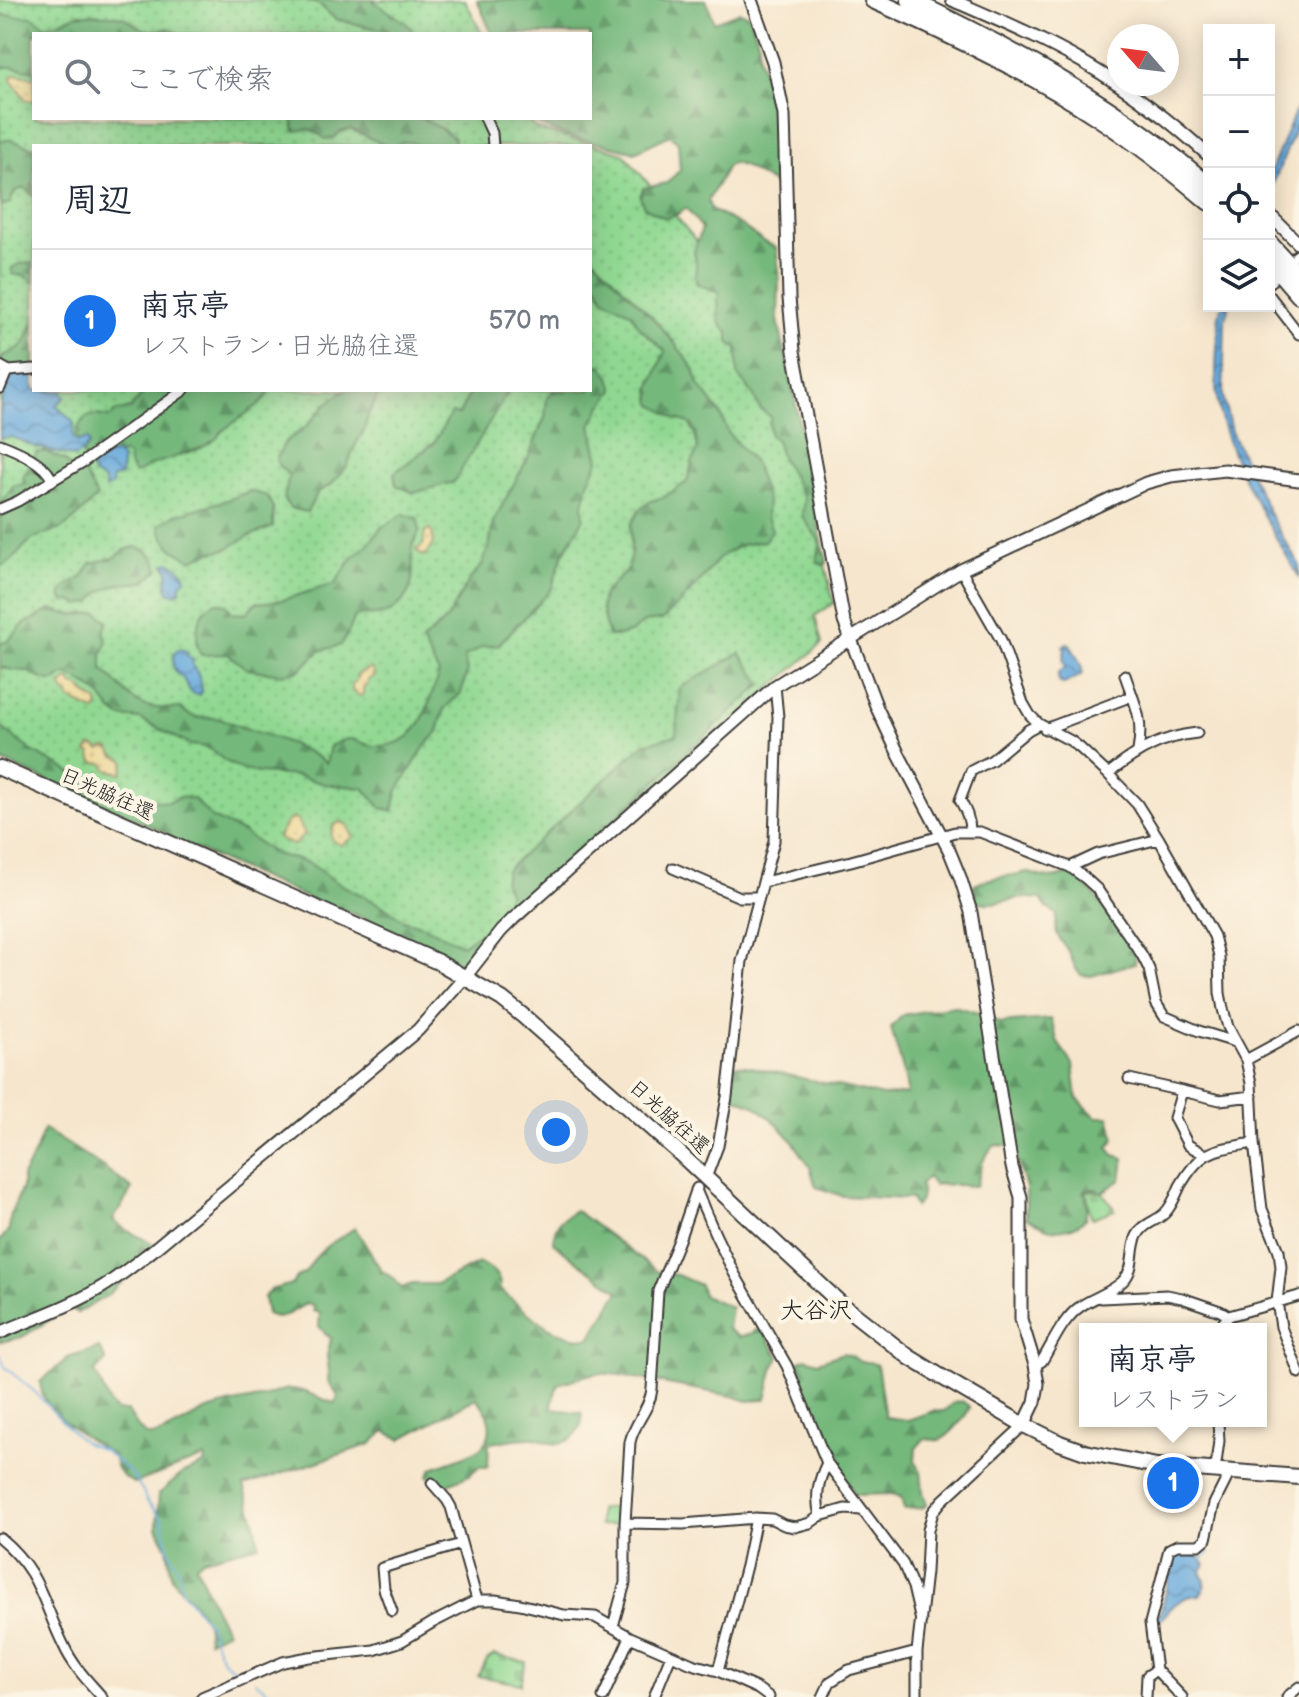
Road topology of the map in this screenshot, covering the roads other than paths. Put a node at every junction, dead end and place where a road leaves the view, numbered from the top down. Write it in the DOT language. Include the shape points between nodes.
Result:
graph roads {
  1 [pos="751,0"];
  2 [pos="873,0"];
  3 [pos="910,0"];
  4 [pos="952,0"];
  5 [pos="486,120"];
  6 [pos="493,144"];
  7 [pos="1203,151"];
  8 [pos="1203,181"];
  9 [pos="1203,197"];
  10 [pos="1275,222"];
  11 [pos="1275,250"];
  12 [pos="1298,251"];
  13 [pos="1275,267"];
  14 [pos="1299,276"];
  15 [pos="1299,295"];
  16 [pos="1275,303"];
  17 [pos="1299,334"];
  18 [pos="4,368"];
  19 [pos="32,369"];
  20 [pos="0,388"];
  21 [pos="181,392"];
  22 [pos="0,444"];
  23 [pos="1299,480"];
  24 [pos="52,481"];
  25 [pos="0,509"];
  26 [pos="961,570"];
  27 [pos="851,638"];
  28 [pos="1125,675"];
  29 [pos="775,686"];
  30 [pos="1132,696"];
  31 [pos="1042,726"];
  32 [pos="1197,733"];
  33 [pos="1138,751"];
  34 [pos="0,768"];
  35 [pos="1108,774"];
  36 [pos="970,831"];
  37 [pos="941,835"];
  38 [pos="1159,839"];
  39 [pos="1070,867"];
  40 [pos="673,868"];
  41 [pos="764,882"];
  42 [pos="759,897"];
  43 [pos="465,977"];
  44 [pos="1299,1031"];
  45 [pos="1235,1042"];
  46 [pos="1246,1060"];
  47 [pos="1129,1079"];
  48 [pos="1182,1091"];
  49 [pos="1252,1096"];
  50 [pos="1254,1143"];
  51 [pos="1204,1154"];
  52 [pos="704,1176"];
  53 [pos="696,1190"];
  54 [pos="1299,1296"];
  55 [pos="1098,1298"];
  56 [pos="1277,1302"];
  57 [pos="1229,1316"];
  58 [pos="1223,1323"];
  59 [pos="0,1333"];
  60 [pos="1035,1365"];
  61 [pos="1299,1373"];
  62 [pos="1024,1425"];
  63 [pos="1218,1427"];
  64 [pos="827,1463"];
  65 [pos="1222,1471"];
  66 [pos="1299,1477"];
  67 [pos="432,1483"];
  68 [pos="862,1510"];
  69 [pos="820,1516"];
  70 [pos="756,1518"];
  71 [pos="625,1523"];
  72 [pos="0,1538"];
  73 [pos="461,1544"];
  74 [pos="477,1600"];
  75 [pos="392,1611"];
  76 [pos="921,1621"];
  77 [pos="613,1626"];
  78 [pos="630,1637"];
  79 [pos="917,1652"];
  80 [pos="671,1655"];
  81 [pos="1156,1670"];
  82 [pos="718,1671"];
  83 [pos="1299,1687"];
  84 [pos="102,1697"];
  85 [pos="202,1697"];
  86 [pos="603,1697"];
  87 [pos="654,1697"];
  88 [pos="769,1697"];
  89 [pos="823,1697"];
  90 [pos="917,1697"];
  91 [pos="1146,1697"];
  92 [pos="1182,1697"];
  93 [pos="1287,1697"];
  1 -- 27 [label="street" via="773,62 784,115 794,351"];
  2 -- 9 [label="highway" via="975,48 1093,114"];
  3 -- 8 [label="highway" via="1085,93"];
  4 -- 7 [label="street" via="1086,64"];
  5 -- 6 [label="street"];
  10 -- 12 [label="street"];
  11 -- 14 [label="highway"];
  13 -- 15 [label="highway"];
  16 -- 17 [label="street"];
  18 -- 19 [label="street"];
  18 -- 20 [label="street"];
  21 -- 24 [label="street"];
  22 -- 24 [label="street" via="45,468"];
  23 -- 26 [label="street" via="1225,470 1146,483"];
  24 -- 25 [label="street"];
  26 -- 27 [label="street"];
  26 -- 31 [label="street" via="1001,640 1023,703"];
  27 -- 29 [label="street"];
  27 -- 37 [label="street" via="884,724"];
  28 -- 30 [label="street"];
  29 -- 41 [label="street" via="775,828"];
  29 -- 43 [label="street" via="513,919"];
  30 -- 31 [label="street"];
  30 -- 33 [label="street" via="1141,726"];
  31 -- 35 [label="street" via="1071,741"];
  31 -- 36 [label="street" via="1028,730 971,771 960,800"];
  32 -- 33 [label="street"];
  33 -- 35 [label="street"];
  34 -- 43 [label="highway, 日光脇往還"];
  35 -- 38 [label="street" via="1137,804"];
  36 -- 37 [label="street"];
  36 -- 39 [label="street"];
  37 -- 41 [label="street"];
  37 -- 60 [label="street" via="971,912 1021,1197 1021,1319"];
  38 -- 39 [label="street"];
  38 -- 45 [label="street" via="1214,936 1223,1009"];
  39 -- 45 [label="street" via="1097,889 1142,955 1164,1016"];
  40 -- 42 [label="street" via="740,897"];
  41 -- 42 [label="street"];
  42 -- 52 [label="street" via="742,961 718,1146"];
  43 -- 52 [label="highway, 日光脇往還" via="522,1015"];
  43 -- 59 [label="street" via="418,1030 153,1250 98,1290"];
  44 -- 46 [label="street"];
  45 -- 46 [label="street"];
  46 -- 49 [label="street"];
  47 -- 48 [label="street"];
  48 -- 49 [label="street" via="1220,1100"];
  48 -- 51 [label="street" via="1174,1118 1188,1145"];
  49 -- 50 [label="street"];
  50 -- 51 [label="street"];
  50 -- 56 [label="street" via="1262,1209 1279,1251"];
  51 -- 55 [label="street" via="1165,1213 1138,1232 1129,1273"];
  52 -- 53 [label="street"];
  52 -- 62 [label="highway, 日光脇往還" via="884,1338"];
  53 -- 64 [label="street" via="728,1261 787,1366"];
  53 -- 71 [label="street" via="658,1291 651,1400 630,1442"];
  54 -- 56 [label="street"];
  55 -- 57 [label="street" via="1167,1295"];
  55 -- 60 [label="street" via="1073,1313"];
  56 -- 57 [label="street"];
  56 -- 61 [label="street"];
  57 -- 58 [label="street"];
  60 -- 62 [label="street" via="1038,1394"];
  62 -- 65 [label="highway, 日光脇往還" via="1106,1457"];
  62 -- 76 [label="street" via="933,1512"];
  63 -- 65 [label="street"];
  64 -- 68 [label="street"];
  64 -- 69 [label="street" via="816,1494"];
  65 -- 66 [label="highway, 日光脇往還"];
  65 -- 81 [label="street" via="1206,1539 1169,1549 1150,1623"];
  67 -- 73 [label="street" via="451,1507"];
  68 -- 69 [label="street"];
  68 -- 76 [label="street" via="903,1564"];
  69 -- 70 [label="street" via="795,1527"];
  70 -- 71 [label="street"];
  70 -- 82 [label="street"];
  71 -- 77 [label="street" via="625,1583"];
  72 -- 84 [label="street" via="33,1573 64,1647"];
  73 -- 74 [label="street"];
  73 -- 75 [label="street" via="382,1568"];
  74 -- 77 [label="street" via="595,1617"];
  74 -- 85 [label="street" via="402,1641 283,1662"];
  76 -- 79 [label="street"];
  77 -- 78 [label="street"];
  78 -- 80 [label="street"];
  78 -- 86 [label="street"];
  79 -- 89 [label="street" via="836,1676"];
  79 -- 90 [label="street"];
  80 -- 82 [label="street"];
  80 -- 87 [label="street"];
  81 -- 91 [label="street" via="1147,1676"];
  81 -- 92 [label="street"];
  82 -- 88 [label="street"];
  83 -- 93 [label="street"];
}
